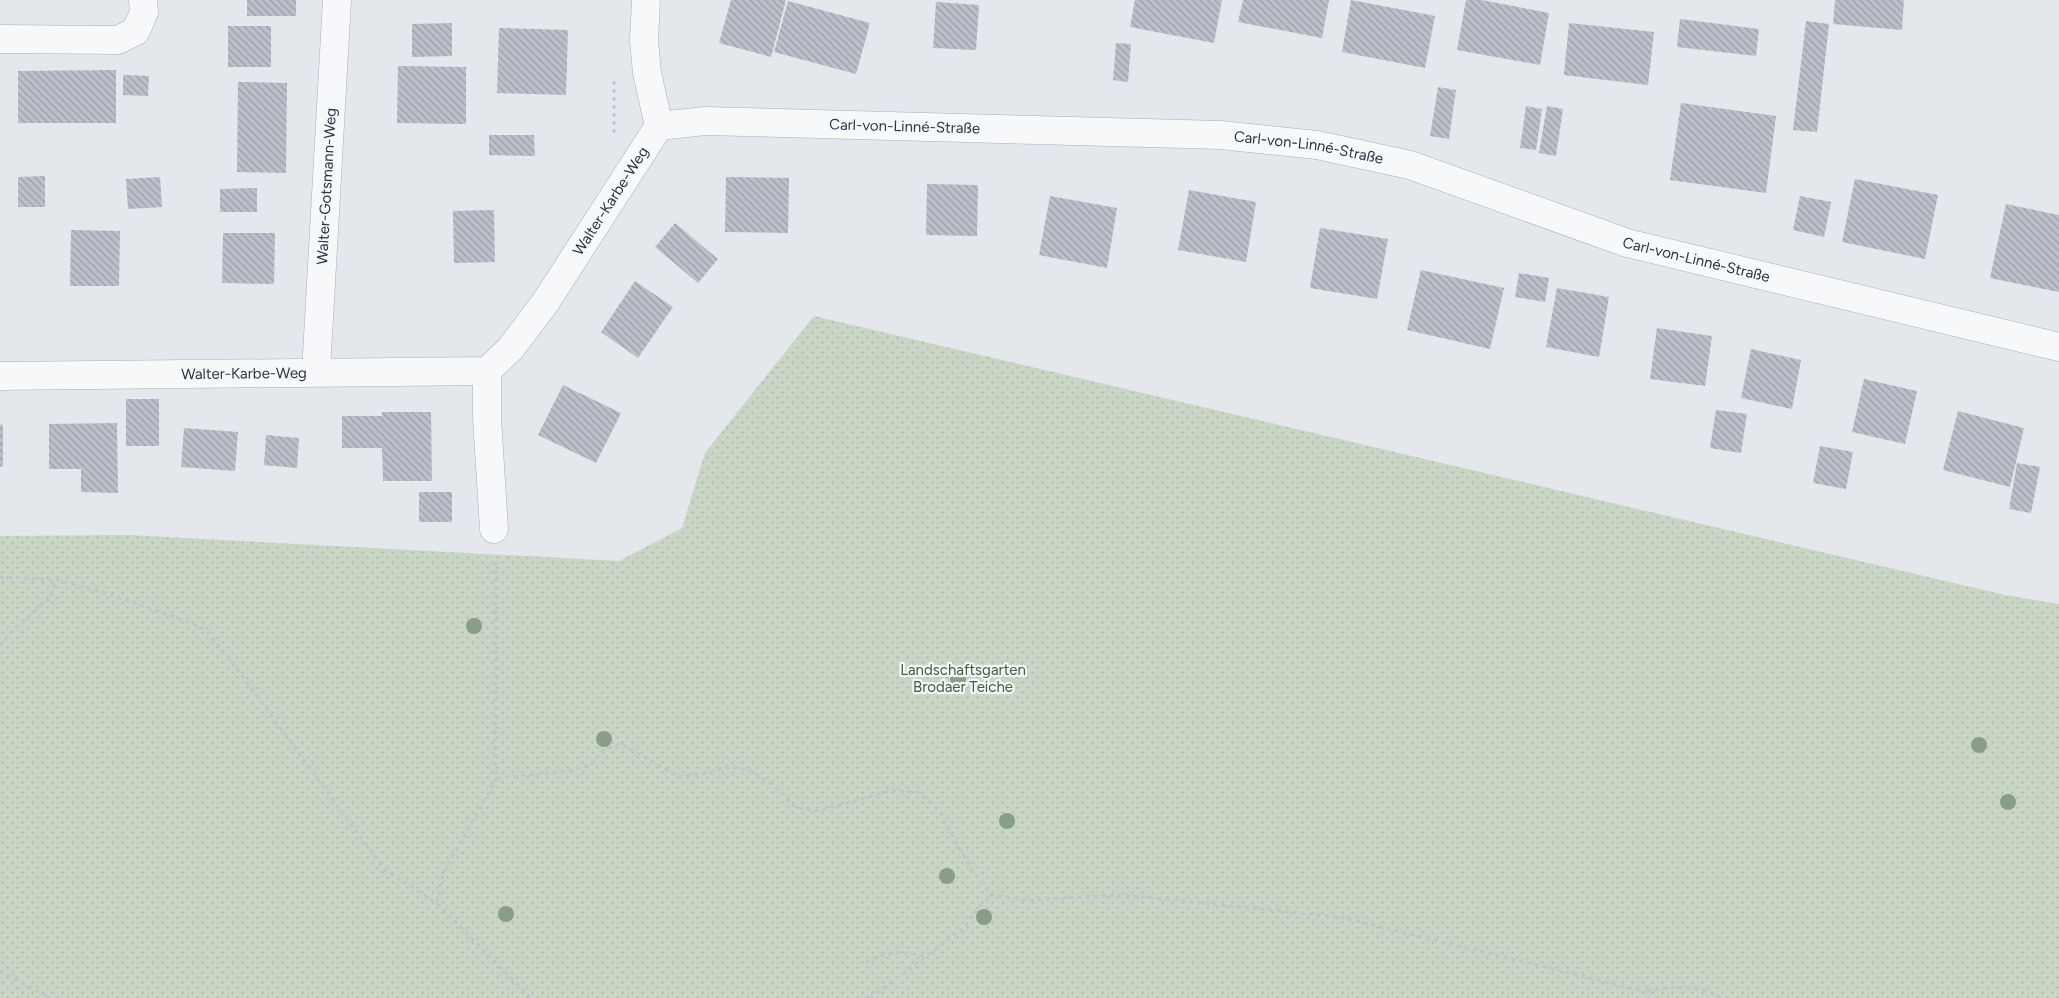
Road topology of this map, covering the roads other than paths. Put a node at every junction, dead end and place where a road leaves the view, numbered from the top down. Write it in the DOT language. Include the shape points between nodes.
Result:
graph roads {
  1 [pos="143,0"];
  2 [pos="337,0"];
  3 [pos="646,0"];
  4 [pos="0,39"];
  5 [pos="659,126"];
  6 [pos="2059,347"];
  7 [pos="487,371"];
  8 [pos="316,372"];
  9 [pos="0,376"];
  10 [pos="494,529"];
  1 -- 4 [label="street" via="144,12 136,31 118,40"];
  2 -- 8 [label="street, Walter-Gotsmann-Weg"];
  3 -- 5 [label="street" via="644,40 647,73"];
  5 -- 6 [label="street, Carl-von-Linné-Straße" via="705,121 1221,135 1317,145 1410,165 1627,243"];
  5 -- 7 [label="street, Walter-Karbe-Weg" via="545,303 511,348"];
  7 -- 8 [label="street, Walter-Karbe-Weg"];
  7 -- 10 [label="street"];
  8 -- 9 [label="street, Walter-Karbe-Weg"];
}
